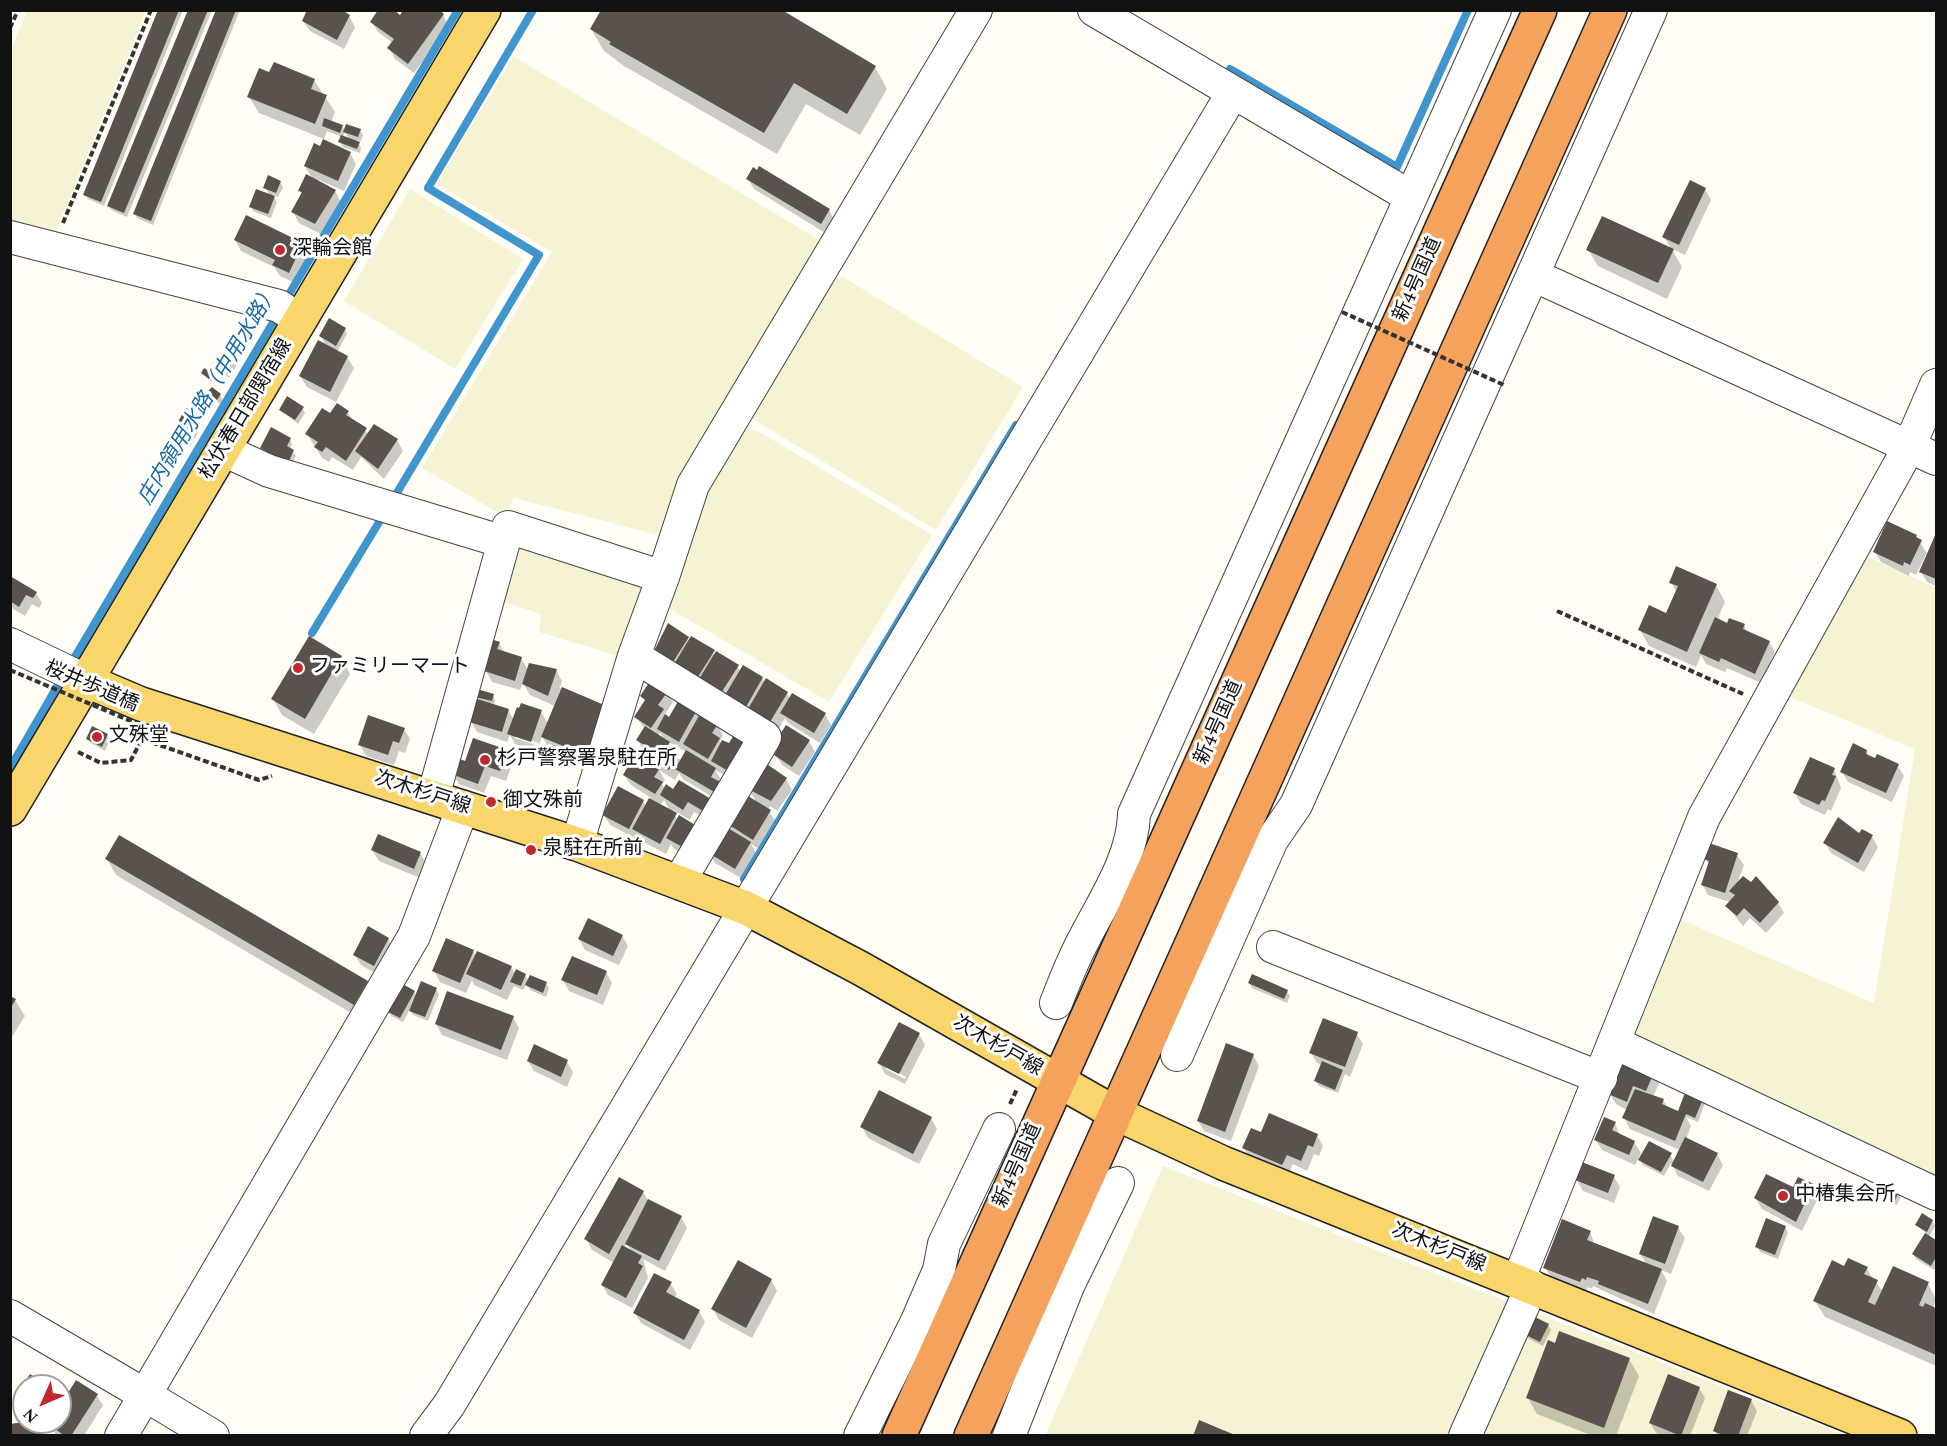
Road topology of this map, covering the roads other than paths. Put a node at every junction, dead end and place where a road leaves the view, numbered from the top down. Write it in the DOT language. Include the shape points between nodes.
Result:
graph roads {
  1 [pos="484,10"];
  2 [pos="976,10"];
  3 [pos="1094,10"];
  4 [pos="1495,10"];
  5 [pos="1540,10"];
  6 [pos="1610,10"];
  7 [pos="1651,10"];
  8 [pos="1232,94"];
  9 [pos="1411,197"];
  10 [pos="1516,222"];
  11 [pos="10,237"];
  12 [pos="1550,237"];
  13 [pos="1533,275"];
  14 [pos="300,320"];
  15 [pos="1936,385"];
  16 [pos="223,450"];
  17 [pos="1923,453"];
  18 [pos="504,542"];
  19 [pos="663,577"];
  20 [pos="10,644"];
  21 [pos="634,656"];
  22 [pos="87,681"];
  23 [pos="448,802"];
  24 [pos="10,809"];
  25 [pos="577,844"];
  26 [pos="1242,868"];
  27 [pos="680,882"];
  28 [pos="1125,896"];
  29 [pos="746,908"];
  30 [pos="1273,947"];
  31 [pos="1056,1003"];
  32 [pos="1615,1043"];
  33 [pos="1177,1055"];
  34 [pos="1601,1078"];
  35 [pos="1057,1082"];
  36 [pos="1115,1113"];
  37 [pos="999,1129"];
  38 [pos="1118,1183"];
  39 [pos="1936,1194"];
  40 [pos="1525,1284"];
  41 [pos="10,1316"];
  42 [pos="145,1395"];
  43 [pos="121,1436"];
  44 [pos="213,1436"];
  45 [pos="426,1436"];
  46 [pos="860,1436"];
  47 [pos="899,1436"];
  48 [pos="971,1436"];
  49 [pos="1009,1436"];
  50 [pos="1465,1436"];
  51 [pos="1900,1436"];
  1 -- 14 [label="main road, 松伏春日部関宿線"];
  2 -- 19 [label="street" via="693,485"];
  3 -- 8 [label="street"];
  4 -- 9 [label="street"];
  5 -- 28 [label="highway, 新4号国道"];
  6 -- 10 [label="highway"];
  7 -- 12 [label="street"];
  8 -- 9 [label="street"];
  8 -- 29 [label="street"];
  9 -- 28 [label="street" via="1134,814"];
  10 -- 12 [label="street"];
  10 -- 26 [label="highway"];
  11 -- 14 [label="street" via="279,306"];
  12 -- 13 [label="street"];
  13 -- 17 [label="street"];
  13 -- 26 [label="street" via="1296,805 1272,840"];
  14 -- 16 [label="main road, 松伏春日部関宿線"];
  15 -- 17 [label="street"];
  16 -- 18 [label="street" via="269,471"];
  16 -- 22 [label="main road, 松伏春日部関宿線"];
  17 -- 32 [label="street" via="1766,705 1704,817"];
  18 -- 19 [label="street" via="508,527"];
  18 -- 23 [label="street"];
  19 -- 21 [label="street"];
  20 -- 22 [label="street"];
  21 -- 25 [label="street"];
  21 -- 27 [label="street" via="765,737"];
  22 -- 23 [label="main road, 次木杉戸線" via="141,704"];
  22 -- 24 [label="main road, 松伏春日部関宿線"];
  23 -- 25 [label="main road, 次木杉戸線"];
  23 -- 42 [label="street" via="414,936"];
  25 -- 27 [label="main road, 次木杉戸線"];
  26 -- 33 [label="street"];
  26 -- 36 [label="highway"];
  27 -- 29 [label="main road, 次木杉戸線"];
  28 -- 31 [label="street" via="1081,944"];
  28 -- 35 [label="highway, 新4号国道"];
  29 -- 35 [label="main road, 次木杉戸線" via="860,968"];
  29 -- 45 [label="street" via="449,1405"];
  30 -- 34 [label="street"];
  32 -- 34 [label="street"];
  32 -- 39 [label="street"];
  34 -- 40 [label="street"];
  35 -- 36 [label="main road, 次木杉戸線"];
  35 -- 47 [label="highway, 新4号国道"];
  36 -- 40 [label="main road, 次木杉戸線" via="1223,1163"];
  36 -- 48 [label="highway"];
  37 -- 46 [label="street" via="944,1244 939,1270 917,1321"];
  38 -- 49 [label="street" via="1068,1286"];
  40 -- 50 [label="street"];
  40 -- 51 [label="main road, 次木杉戸線"];
  41 -- 42 [label="street"];
  42 -- 43 [label="street"];
  42 -- 44 [label="street"];
}
